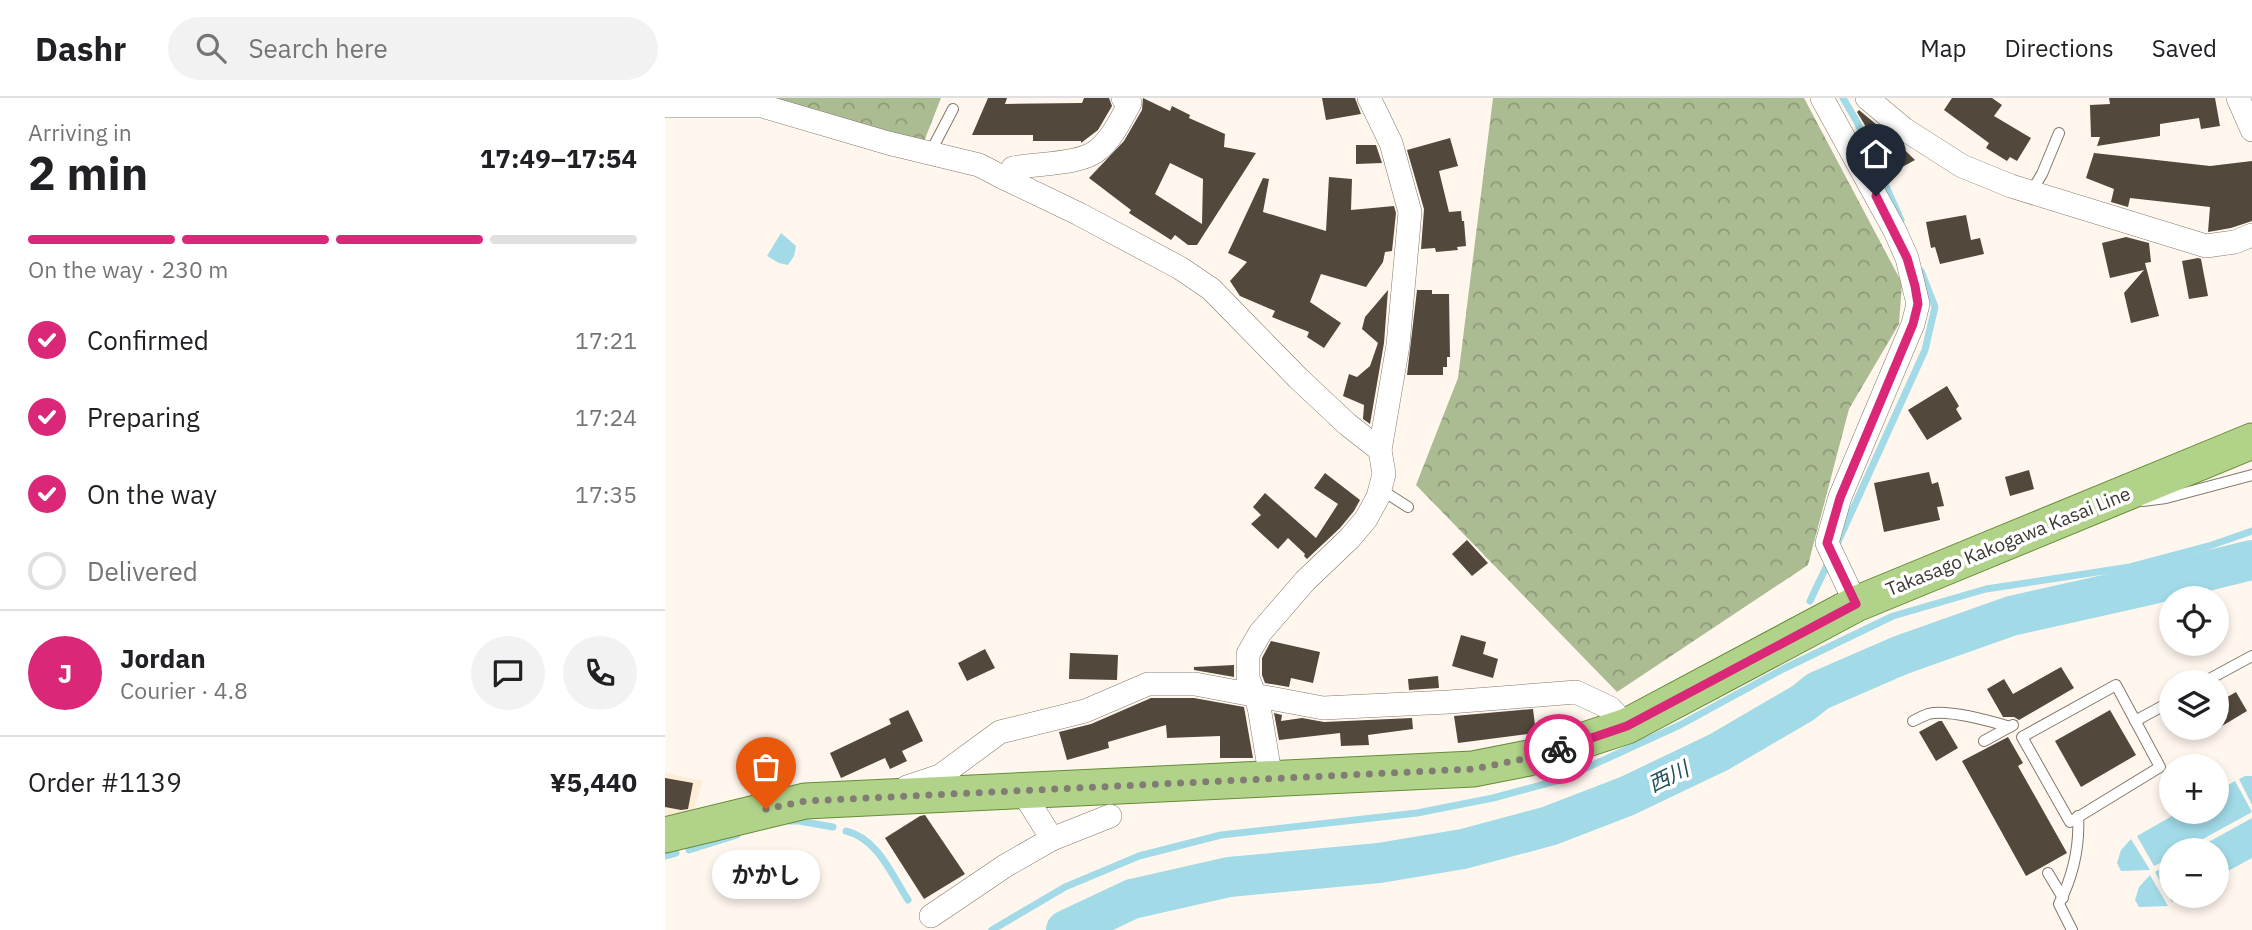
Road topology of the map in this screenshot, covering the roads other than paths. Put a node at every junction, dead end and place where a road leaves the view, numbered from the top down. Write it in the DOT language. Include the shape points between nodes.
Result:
graph roads {
  1 [pos="1123,98"];
  2 [pos="1369,98"];
  3 [pos="1822,98"];
  4 [pos="1871,99"];
  5 [pos="2244,103"];
  6 [pos="665,106"];
  7 [pos="953,109"];
  8 [pos="2252,130"];
  9 [pos="2059,133"];
  10 [pos="930,153"];
  11 [pos="1010,167"];
  12 [pos="2031,192"];
  13 [pos="2252,236"];
  14 [pos="2252,441"];
  15 [pos="1380,450"];
  16 [pos="2252,475"];
  17 [pos="1380,489"];
  18 [pos="1408,507"];
  19 [pos="2090,508"];
  20 [pos="1856,604"];
  21 [pos="2252,656"];
  22 [pos="2226,670"];
  23 [pos="1255,694"];
  24 [pos="2159,708"];
  25 [pos="2010,713"];
  26 [pos="1956,715"];
  27 [pos="1913,721"];
  28 [pos="2135,721"];
  29 [pos="1945,722"];
  30 [pos="2013,725"];
  31 [pos="1627,726"];
  32 [pos="2022,737"];
  33 [pos="1983,741"];
  34 [pos="1271,779"];
  35 [pos="1022,791"];
  36 [pos="877,797"];
  37 [pos="1110,816"];
  38 [pos="2078,816"];
  39 [pos="665,835"];
  40 [pos="1052,839"];
  41 [pos="2049,873"];
  42 [pos="2063,898"];
  43 [pos="931,916"];
  44 [pos="2072,930"];
  1 -- 11 [label="street" via="1130,103 1097,151 1083,158"];
  2 -- 15 [label="street" via="1391,143 1410,212 1398,345"];
  3 -- 20 [label="street" via="1895,231 1918,304 1840,498 1827,543"];
  4 -- 12 [label="street" via="1905,129 1962,166"];
  5 -- 8 [label="street"];
  6 -- 10 [label="street" via="762,106"];
  7 -- 10 [label="lane"];
  9 -- 12 [label="lane"];
  10 -- 11 [label="street"];
  11 -- 15 [label="street" via="1211,289 1298,378"];
  12 -- 13 [label="street" via="2206,246"];
  14 -- 19 [label="main road, Takasago Kakogawa Kasai Line"];
  15 -- 17 [label="street" via="1384,474"];
  16 -- 19 [label="lane" via="2166,498"];
  17 -- 18 [label="lane"];
  17 -- 23 [label="street" via="1366,519 1260,633 1248,654 1248,678"];
  19 -- 20 [label="main road, Takasago Kakogawa Kasai Line"];
  20 -- 31 [label="main road, Takasago Kakogawa Kasai Line"];
  21 -- 22 [label="lane"];
  23 -- 31 [label="street" via="1323,708 1576,692 1610,708"];
  23 -- 34 [label="street"];
  23 -- 36 [label="street" via="1195,684 1148,684 1085,711 1000,732 940,776"];
  24 -- 28 [label="lane"];
  25 -- 30 [label="lane"];
  26 -- 27 [label="lane" via="1927,714"];
  26 -- 29 [label="lane"];
  26 -- 30 [label="lane"];
  28 -- 32 [label="lane" via="2116,685"];
  28 -- 38 [label="lane" via="2160,767"];
  30 -- 32 [label="lane"];
  30 -- 33 [label="lane"];
  31 -- 34 [label="main road, Takasago Kakogawa Kasai Line" via="1529,758 1473,769"];
  32 -- 38 [label="lane" via="2070,821"];
  34 -- 35 [label="main road, Takasago Kakogawa Kasai Line"];
  35 -- 36 [label="main road, Takasago Kakogawa Kasai Line"];
  35 -- 40 [label="street"];
  36 -- 39 [label="main road, Takasago Kakogawa Kasai Line" via="805,801"];
  37 -- 40 [label="street"];
  38 -- 42 [label="lane" via="2080,842"];
  40 -- 43 [label="street"];
  41 -- 42 [label="lane"];
  42 -- 44 [label="lane" via="2059,904"];
}
